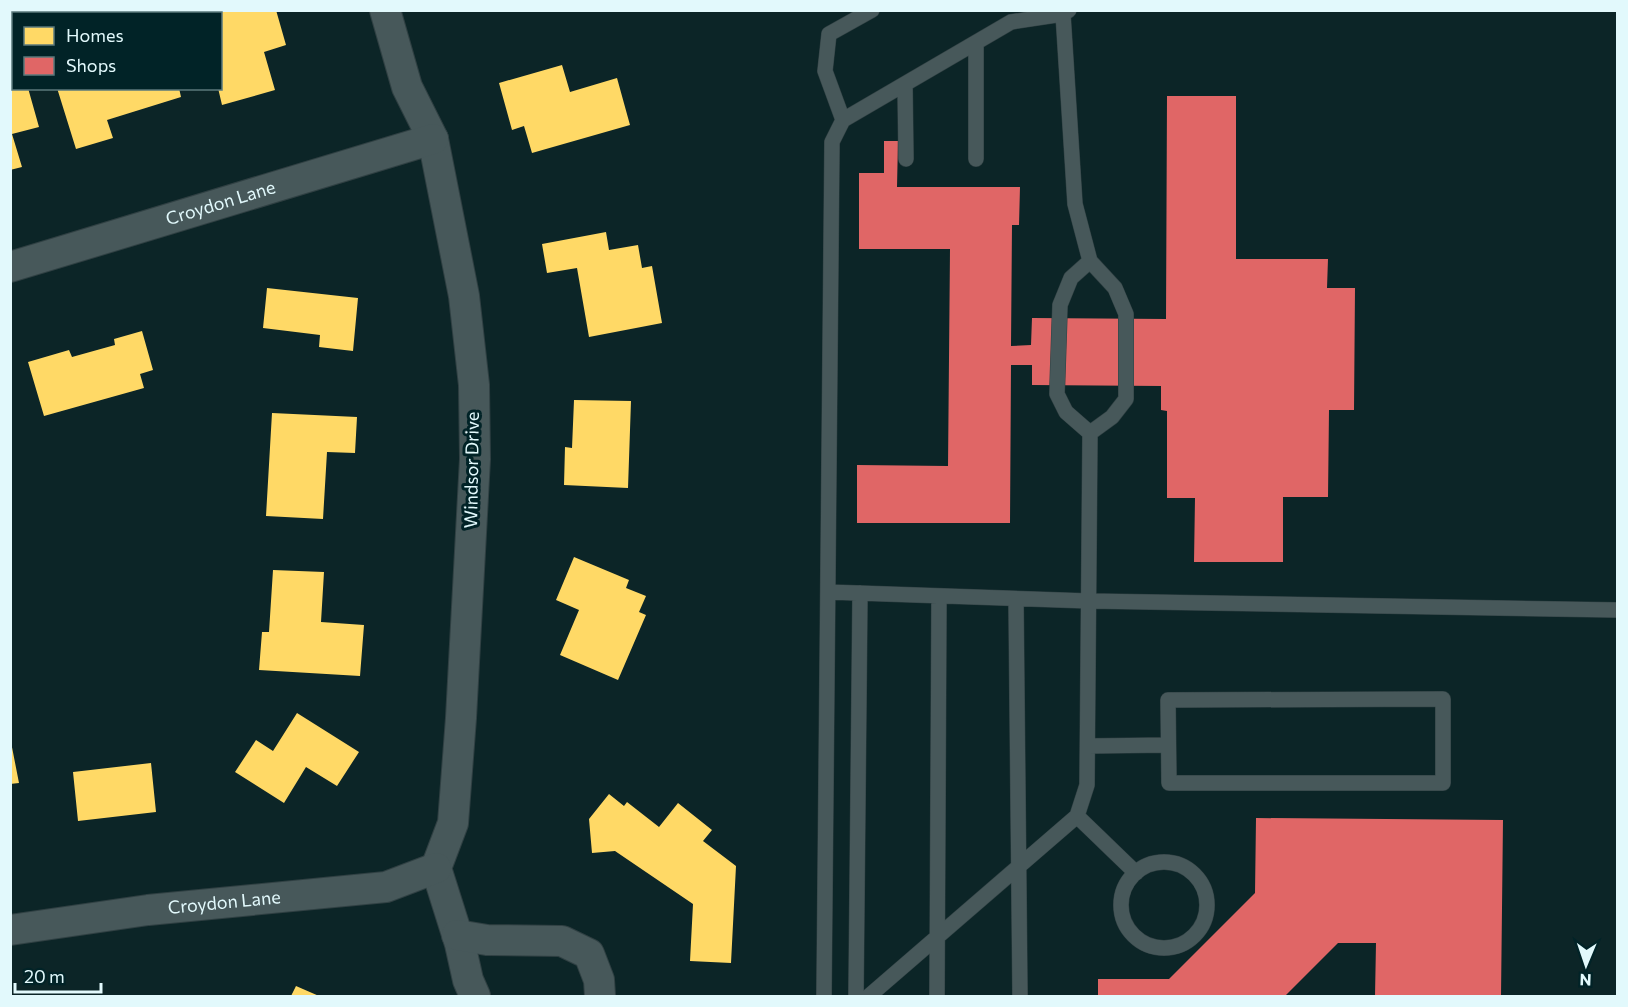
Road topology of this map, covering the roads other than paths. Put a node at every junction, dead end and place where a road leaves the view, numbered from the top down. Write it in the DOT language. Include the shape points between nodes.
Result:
graph roads {
  1 [pos="386,10"];
  2 [pos="872,10"];
  3 [pos="1066,12"];
  4 [pos="1039,14"];
  5 [pos="976,43"];
  6 [pos="905,84"];
  7 [pos="843,120"];
  8 [pos="433,139"];
  9 [pos="906,159"];
  10 [pos="976,159"];
  11 [pos="1090,261"];
  12 [pos="10,267"];
  13 [pos="1090,433"];
  14 [pos="828,592"];
  15 [pos="860,593"];
  16 [pos="939,596"];
  17 [pos="1016,599"];
  18 [pos="1089,601"];
  19 [pos="1617,610"];
  20 [pos="1168,745"];
  21 [pos="1088,746"];
  22 [pos="1077,816"];
  23 [pos="1020,865"];
  24 [pos="436,868"];
  25 [pos="1136,873"];
  26 [pos="10,930"];
  27 [pos="457,935"];
  28 [pos="936,938"];
  29 [pos="475,996"];
  30 [pos="600,996"];
  31 [pos="824,996"];
  32 [pos="856,996"];
  33 [pos="869,996"];
  34 [pos="937,996"];
  35 [pos="1020,996"];
  1 -- 8 [label="street, Windsor Drive" via="407,87"];
  2 -- 7 [label="lane" via="829,34 825,71"];
  3 -- 4 [label="lane"];
  3 -- 11 [label="lane" via="1075,204"];
  4 -- 5 [label="lane" via="1011,22"];
  5 -- 6 [label="lane"];
  5 -- 10 [label="lane"];
  6 -- 7 [label="lane"];
  6 -- 9 [label="lane"];
  7 -- 14 [label="lane" via="832,142"];
  8 -- 12 [label="street, Croydon Lane"];
  8 -- 24 [label="street, Windsor Drive" via="464,296 474,385 475,459 453,823"];
  11 -- 13 [label="lane" via="1071,278 1060,305 1057,394 1066,412"];
  11 -- 13 [label="lane" via="1115,288 1126,314 1126,399 1112,417"];
  13 -- 18 [label="lane"];
  14 -- 15 [label="lane"];
  14 -- 31 [label="lane"];
  15 -- 16 [label="lane"];
  15 -- 32 [label="lane"];
  16 -- 17 [label="lane"];
  16 -- 28 [label="lane"];
  17 -- 18 [label="lane"];
  17 -- 23 [label="lane"];
  18 -- 19 [label="lane"];
  18 -- 21 [label="lane"];
  20 -- 20 [label="lane" via="1168,783 1443,783 1443,699 1168,700"];
  20 -- 21 [label="lane"];
  21 -- 22 [label="lane" via="1087,785"];
  22 -- 23 [label="lane"];
  22 -- 25 [label="lane"];
  23 -- 28 [label="lane"];
  23 -- 35 [label="lane"];
  24 -- 26 [label="street, Croydon Lane" via="386,887 148,910"];
  24 -- 27 [label="street"];
  25 -- 25 [label="lane" via="1124,890 1121,903 1129,929 1139,939 1165,947 1192,937 1201,927 1207,898 1194,873 1167,862 1153,863"];
  27 -- 29 [label="street"];
  27 -- 30 [label="street" via="487,940 562,941 589,954 599,980"];
  28 -- 33 [label="lane"];
  28 -- 34 [label="lane"];
}
